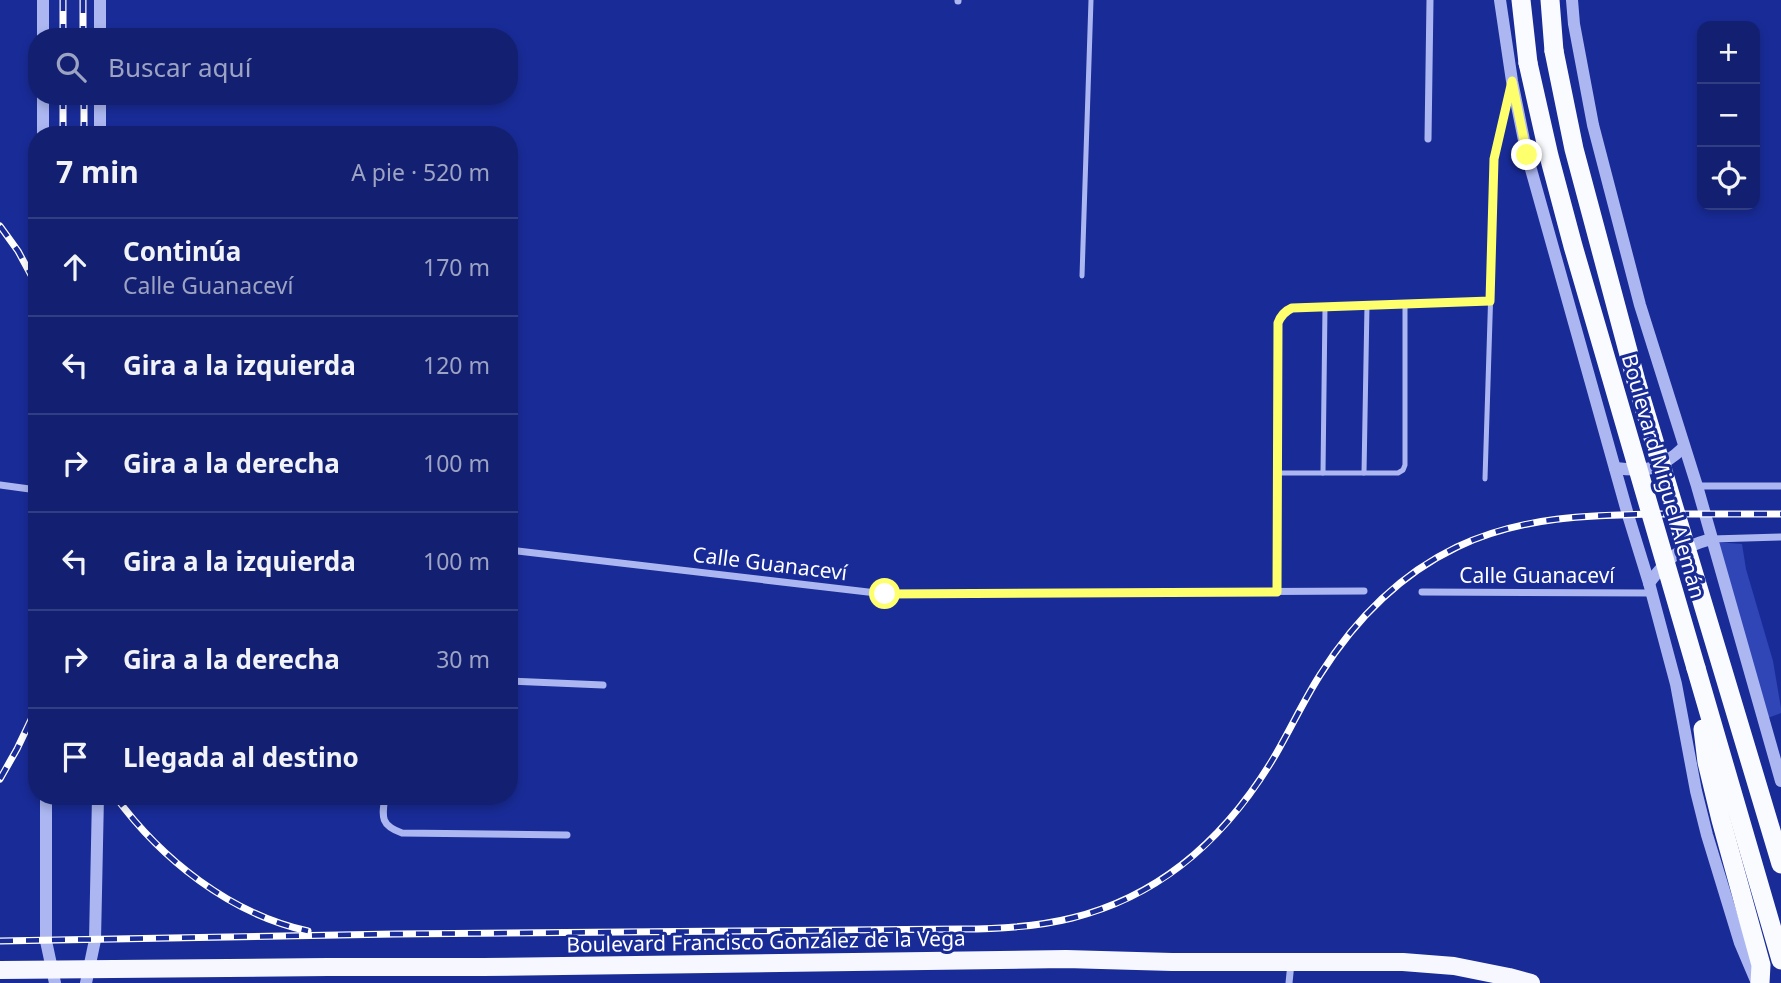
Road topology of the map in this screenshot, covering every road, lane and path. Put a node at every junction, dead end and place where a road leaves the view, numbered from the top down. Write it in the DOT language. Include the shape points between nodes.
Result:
graph roads {
  1 [pos="43,0"];
  2 [pos="100,0"];
  3 [pos="1091,0"];
  4 [pos="1430,0"];
  5 [pos="1500,0"];
  6 [pos="1521,0"];
  7 [pos="1550,0"];
  8 [pos="1572,0"];
  9 [pos="43,28"];
  10 [pos="100,28"];
  11 [pos="1512,81"];
  12 [pos="43,105"];
  13 [pos="100,105"];
  14 [pos="43,126"];
  15 [pos="100,126"];
  16 [pos="1428,139"];
  17 [pos="1082,276"];
  18 [pos="1490,301"];
  19 [pos="1405,304"];
  20 [pos="1367,305"];
  21 [pos="1325,307"];
  22 [pos="1684,447"];
  23 [pos="1615,468"];
  24 [pos="1277,473"];
  25 [pos="1323,473"];
  26 [pos="1364,473"];
  27 [pos="1485,480"];
  28 [pos="0,485"];
  29 [pos="1697,486"];
  30 [pos="1781,486"];
  31 [pos="28,489"];
  32 [pos="1781,537"];
  33 [pos="1711,539"];
  34 [pos="518,551"];
  35 [pos="1650,588"];
  36 [pos="1364,591"];
  37 [pos="1277,592"];
  38 [pos="1422,592"];
  39 [pos="518,681"];
  40 [pos="603,685"];
  41 [pos="1704,700"];
  42 [pos="1781,781"];
  43 [pos="46,805"];
  44 [pos="98,805"];
  45 [pos="384,805"];
  46 [pos="567,835"];
  47 [pos="1781,864"];
  48 [pos="1781,960"];
  49 [pos="1291,963"];
  50 [pos="0,970"];
  51 [pos="54,976"];
  52 [pos="88,976"];
  53 [pos="1289,983"];
  54 [pos="1531,983"];
  55 [pos="1758,983"];
  1 -- 9 [label="street"];
  2 -- 10 [label="street"];
  3 -- 17 [label="lane"];
  4 -- 16 [label="street"];
  5 -- 11 [label="street"];
  6 -- 41 [label="highway, Boulevard Miguel Alemán, bridge" via="1528,63 1549,156"];
  7 -- 47 [label="highway, Boulevard Miguel Alemán, bridge" via="1554,51 1574,149 1636,381"];
  8 -- 22 [label="street" via="1593,125 1640,305"];
  11 -- 18 [label="lane" via="1494,159"];
  11 -- 23 [label="street" via="1527,155"];
  12 -- 14 [label="street"];
  13 -- 15 [label="street"];
  18 -- 19 [label="lane"];
  18 -- 27 [label="lane"];
  19 -- 20 [label="lane"];
  19 -- 26 [label="lane" via="1405,465 1398,473"];
  20 -- 21 [label="lane"];
  20 -- 26 [label="lane"];
  21 -- 24 [label="lane" via="1292,308 1278,323"];
  21 -- 25 [label="lane"];
  22 -- 23 [label="street" via="1654,468"];
  22 -- 29 [label="street"];
  23 -- 35 [label="street"];
  24 -- 25 [label="lane"];
  24 -- 37 [label="lane"];
  25 -- 26 [label="lane"];
  28 -- 31 [label="street"];
  29 -- 30 [label="street"];
  29 -- 33 [label="street"];
  32 -- 33 [label="street"];
  33 -- 35 [label="street" via="1673,555"];
  33 -- 42 [label="street"];
  34 -- 37 [label="street, Calle Guanaceví" via="885,594"];
  35 -- 38 [label="street, Calle Guanaceví"];
  35 -- 55 [label="street" via="1676,684 1707,835 1740,943"];
  36 -- 37 [label="street, Calle Guanaceví"];
  39 -- 40 [label="street"];
  41 -- 48 [label="highway, Boulevard Miguel Alemán"];
  41 -- 55 [label="highway" via="1707,762 1761,965"];
  43 -- 51 [label="street" via="46,941"];
  44 -- 52 [label="street" via="95,940"];
  45 -- 46 [label="street" via="386,824 402,833"];
  49 -- 52 [label="main road, Boulevard Francisco González de la Vega" via="1066,959"];
  49 -- 53 [label="street"];
  49 -- 54 [label="main road, Boulevard Francisco González de la Vega" via="1415,963"];
  50 -- 51 [label="main road, Boulevard Francisco González de la Vega"];
  51 -- 52 [label="main road, Boulevard Francisco González de la Vega"];
}
